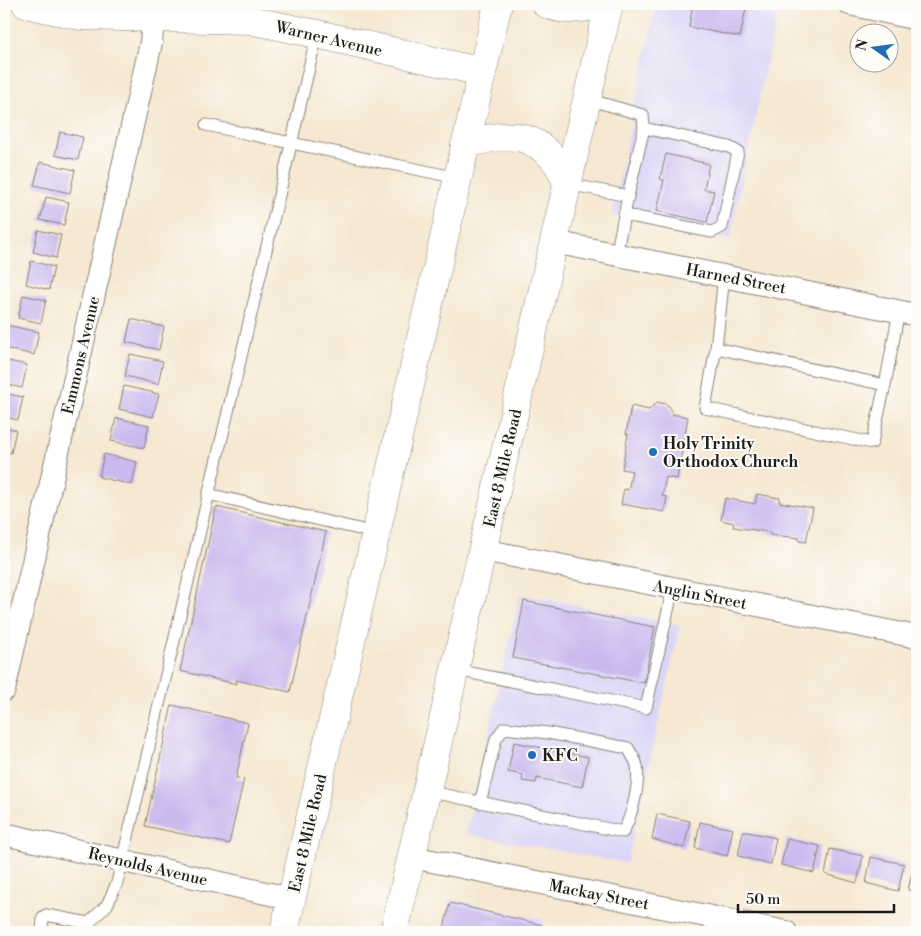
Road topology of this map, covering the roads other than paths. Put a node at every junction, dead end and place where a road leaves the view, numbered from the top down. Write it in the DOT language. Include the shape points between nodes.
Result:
graph roads {
  1 [pos="26,4"];
  2 [pos="498,4"];
  3 [pos="546,4"];
  4 [pos="601,4"];
  5 [pos="609,4"];
  6 [pos="850,4"];
  7 [pos="917,18"];
  8 [pos="153,19"];
  9 [pos="317,34"];
  10 [pos="482,72"];
  11 [pos="587,99"];
  12 [pos="206,125"];
  13 [pos="644,128"];
  14 [pos="291,144"];
  15 [pos="465,145"];
  16 [pos="458,178"];
  17 [pos="568,184"];
  18 [pos="628,196"];
  19 [pos="625,215"];
  20 [pos="554,242"];
  21 [pos="616,255"];
  22 [pos="724,276"];
  23 [pos="908,313"];
  24 [pos="716,348"];
  25 [pos="885,385"];
  26 [pos="208,494"];
  27 [pos="376,533"];
  28 [pos="483,550"];
  29 [pos="673,588"];
  30 [pos="917,637"];
  31 [pos="456,670"];
  32 [pos="4,690"];
  33 [pos="427,791"];
  34 [pos="480,803"];
  35 [pos="4,834"];
  36 [pos="412,857"];
  37 [pos="122,861"];
  38 [pos="292,899"];
  39 [pos="88,927"];
  40 [pos="42,932"];
  41 [pos="284,932"];
  42 [pos="394,932"];
  43 [pos="786,932"];
  1 -- 8 [label="main road, Warner Avenue" via="81,16"];
  2 -- 10 [label="main road, East 8 Mile Road"];
  3 -- 4 [label="main road" via="561,9"];
  5 -- 11 [label="main road, East 8 Mile Road"];
  6 -- 7 [label="street"];
  8 -- 9 [label="main road, Warner Avenue" via="249,20"];
  8 -- 32 [label="street, Emmons Avenue" via="149,53"];
  9 -- 10 [label="main road, Warner Avenue"];
  9 -- 14 [label="lane"];
  10 -- 15 [label="main road, East 8 Mile Road"];
  11 -- 13 [label="lane" via="643,114"];
  11 -- 17 [label="main road, East 8 Mile Road"];
  12 -- 14 [label="lane"];
  13 -- 18 [label="lane"];
  13 -- 19 [label="lane" via="729,147 738,152 722,227 712,232"];
  14 -- 16 [label="lane"];
  14 -- 26 [label="lane"];
  15 -- 16 [label="main road, East 8 Mile Road"];
  15 -- 17 [label="main road" via="502,135 531,141 557,164"];
  16 -- 27 [label="main road, East 8 Mile Road"];
  17 -- 18 [label="lane"];
  17 -- 20 [label="main road, East 8 Mile Road"];
  18 -- 19 [label="lane"];
  19 -- 21 [label="lane"];
  20 -- 21 [label="street, Harned Street"];
  20 -- 28 [label="main road, East 8 Mile Road"];
  21 -- 22 [label="street, Harned Street"];
  22 -- 23 [label="street, Harned Street"];
  22 -- 24 [label="lane"];
  23 -- 25 [label="lane"];
  24 -- 25 [label="lane"];
  24 -- 25 [label="lane" via="705,408 872,443"];
  26 -- 27 [label="lane"];
  26 -- 37 [label="lane"];
  27 -- 38 [label="main road, East 8 Mile Road"];
  28 -- 29 [label="street, Anglin Street"];
  28 -- 31 [label="main road, East 8 Mile Road"];
  29 -- 30 [label="street, Anglin Street"];
  29 -- 31 [label="lane" via="646,708"];
  31 -- 33 [label="main road, East 8 Mile Road"];
  33 -- 34 [label="lane"];
  33 -- 36 [label="main road, East 8 Mile Road"];
  34 -- 34 [label="lane" via="624,832 636,788 637,765 628,748 504,728 496,739"];
  35 -- 37 [label="street, Reynolds Avenue"];
  36 -- 42 [label="main road, East 8 Mile Road"];
  36 -- 43 [label="street, Mackay Street"];
  37 -- 38 [label="street, Reynolds Avenue"];
  37 -- 39 [label="lane" via="112,896"];
  38 -- 41 [label="main road, East 8 Mile Road"];
  39 -- 40 [label="lane" via="46,915"];
}
